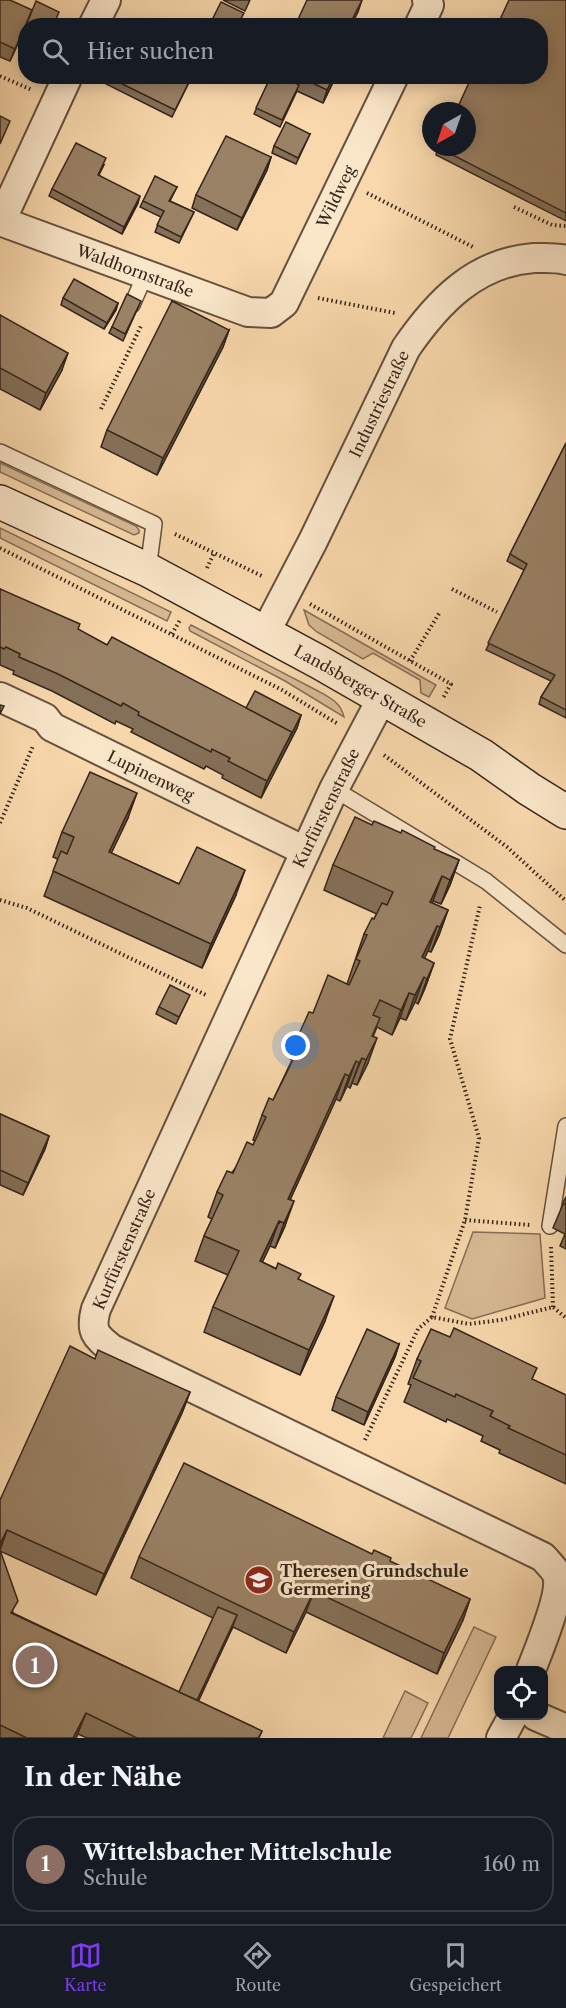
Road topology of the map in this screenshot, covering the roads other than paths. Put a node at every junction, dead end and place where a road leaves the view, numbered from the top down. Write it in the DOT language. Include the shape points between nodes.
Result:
graph roads {
  1 [pos="106,0"];
  2 [pos="427,0"];
  3 [pos="97,18"];
  4 [pos="423,18"];
  5 [pos="64,84"];
  6 [pos="390,84"];
  7 [pos="0,221"];
  8 [pos="566,260"];
  9 [pos="145,275"];
  10 [pos="132,304"];
  11 [pos="271,313"];
  12 [pos="0,452"];
  13 [pos="0,502"];
  14 [pos="148,570"];
  15 [pos="265,633"];
  16 [pos="0,697"];
  17 [pos="382,699"];
  18 [pos="334,789"];
  19 [pos="529,789"];
  20 [pos="566,798"];
  21 [pos="566,812"];
  22 [pos="566,838"];
  23 [pos="305,851"];
  24 [pos="566,945"];
  25 [pos="566,1126"];
  26 [pos="550,1226"];
  27 [pos="533,1666"];
  28 [pos="511,1720"];
  29 [pos="545,1720"];
  30 [pos="566,1729"];
  31 [pos="501,1738"];
  1 -- 3 [label="street"];
  2 -- 4 [label="street" via="429,5"];
  5 -- 7 [label="street"];
  6 -- 11 [label="street, Wildweg" via="284,303"];
  7 -- 9 [label="street, Waldhornstraße"];
  8 -- 15 [label="street, Industriestraße" via="523,259 480,273 460,286 423,324 406,348"];
  9 -- 10 [label="lane"];
  9 -- 11 [label="street, Waldhornstraße" via="248,312"];
  12 -- 14 [label="lane" via="154,524"];
  13 -- 14 [label="main road, Landsberger Straße"];
  14 -- 15 [label="main road, Landsberger Straße"];
  15 -- 17 [label="main road, Landsberger Straße"];
  16 -- 23 [label="street, Lupinenweg"];
  17 -- 18 [label="street, Kurfürstenstraße" via="371,745"];
  17 -- 19 [label="main road, Landsberger Straße" via="481,755"];
  18 -- 23 [label="street, Kurfürstenstraße"];
  18 -- 24 [label="lane" via="486,881"];
  19 -- 20 [label="main road"];
  19 -- 21 [label="main road, Landsberger Straße"];
  19 -- 22 [label="main road"];
  23 -- 27 [label="street, Kurfürstenstraße" via="92,1324 98,1338 112,1349 543,1557 557,1574 559,1584"];
  25 -- 26 [label="lane"];
  28 -- 31 [label="street"];
  29 -- 30 [label="street"];
}
